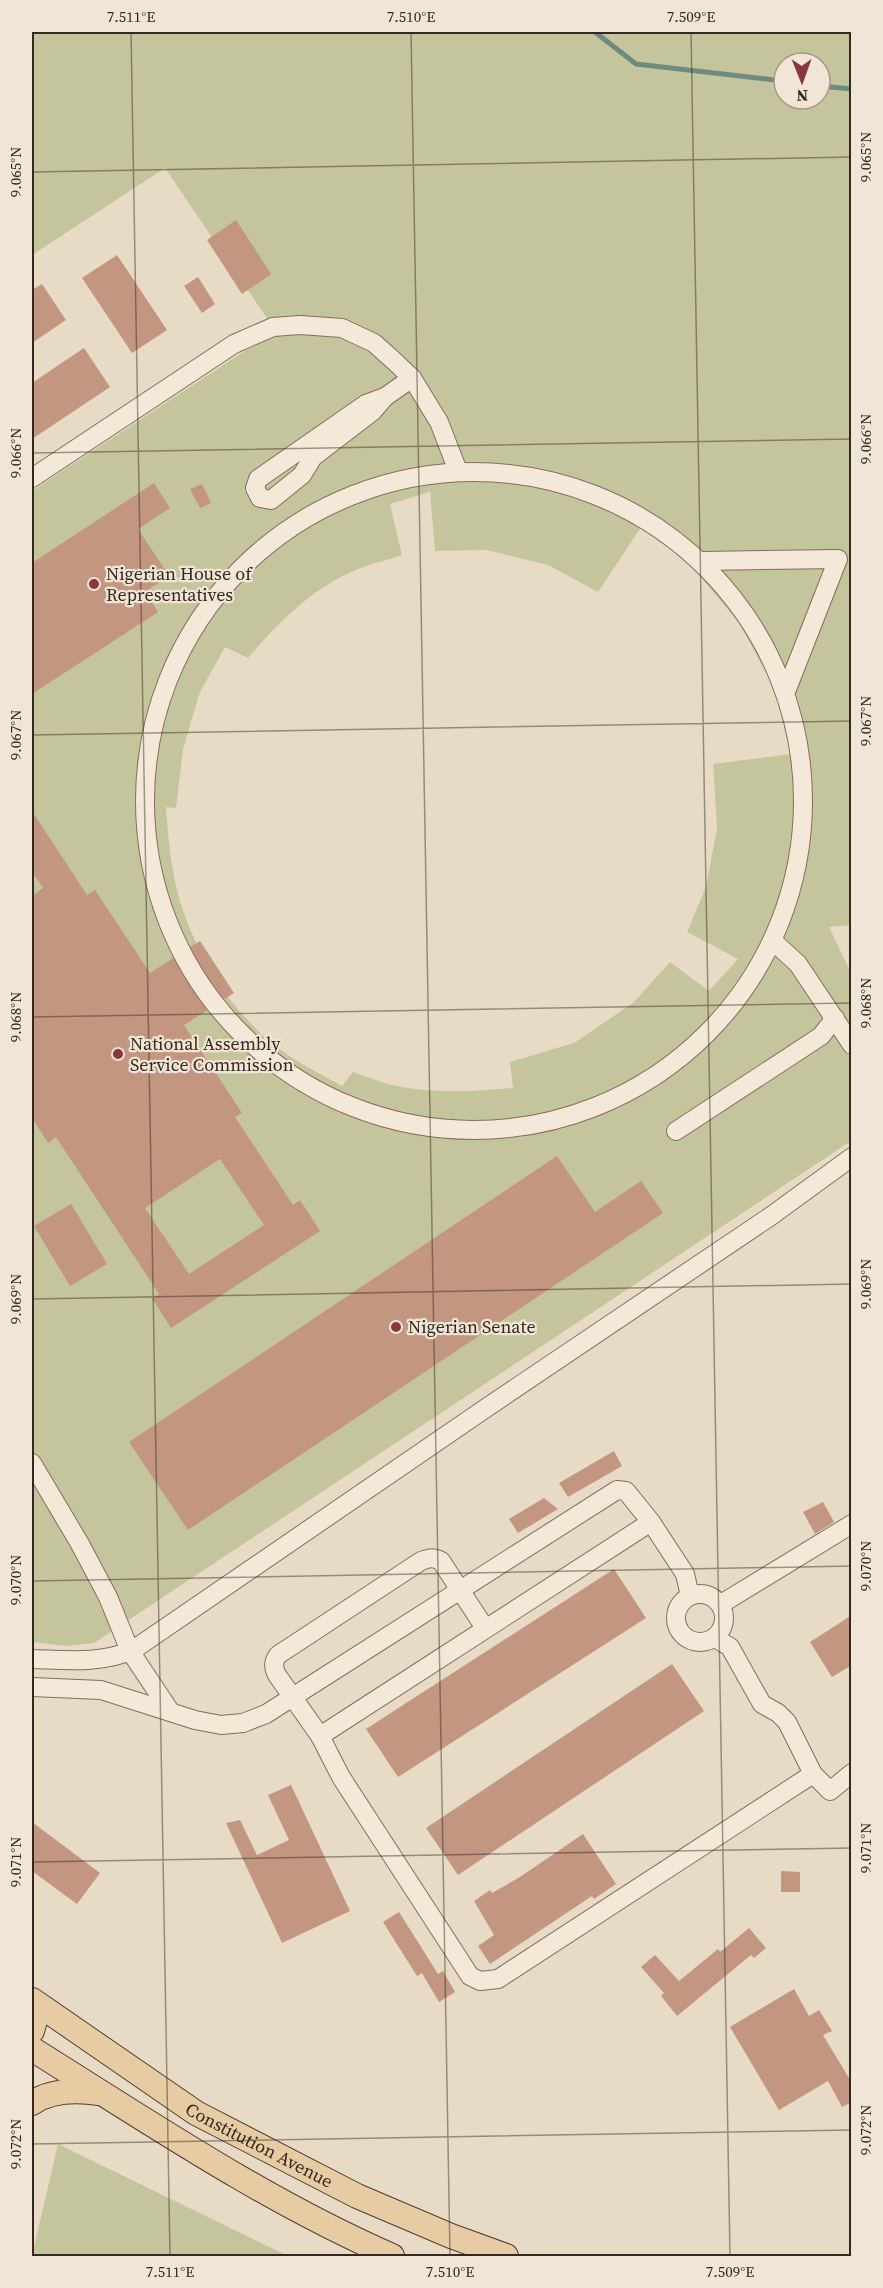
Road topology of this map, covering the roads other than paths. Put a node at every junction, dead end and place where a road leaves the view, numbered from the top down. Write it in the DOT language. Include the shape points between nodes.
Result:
graph roads {
  1 [pos="412,378"];
  2 [pos="385,397"];
  3 [pos="458,471"];
  4 [pos="32,478"];
  5 [pos="845,555"];
  6 [pos="702,561"];
  7 [pos="786,689"];
  8 [pos="774,942"];
  9 [pos="835,1018"];
  10 [pos="852,1045"];
  11 [pos="676,1131"];
  12 [pos="852,1157"];
  13 [pos="32,1463"];
  14 [pos="651,1521"];
  15 [pos="852,1524"];
  16 [pos="460,1590"];
  17 [pos="690,1596"];
  18 [pos="721,1604"];
  19 [pos="485,1628"];
  20 [pos="715,1638"];
  21 [pos="130,1652"];
  22 [pos="32,1659"];
  23 [pos="32,1687"];
  24 [pos="292,1697"];
  25 [pos="170,1711"];
  26 [pos="320,1736"];
  27 [pos="852,1773"];
  28 [pos="813,1774"];
  29 [pos="35,2003"];
  30 [pos="32,2031"];
  31 [pos="32,2049"];
  32 [pos="103,2093"];
  33 [pos="32,2103"];
  34 [pos="392,2256"];
  35 [pos="506,2256"];
  1 -- 2 [label="lane"];
  1 -- 3 [label="lane" via="439,422"];
  1 -- 4 [label="lane" via="374,343 342,328 273,327 234,344"];
  2 -- 2 [label="lane" via="366,404 258,479 255,488 260,498 272,500 302,475 313,458"];
  3 -- 6 [label="lane" via="557,482 630,509"];
  3 -- 8 [label="lane" via="352,493 260,548 190,629 149,728 143,835 177,948 231,1026 316,1092 417,1126 525,1127 627,1094 646,1080 713,1030"];
  5 -- 6 [label="lane"];
  5 -- 7 [label="lane"];
  6 -- 7 [label="lane" via="752,620"];
  7 -- 8 [label="lane" via="805,784 801,860"];
  8 -- 9 [label="lane" via="798,964"];
  9 -- 10 [label="lane"];
  9 -- 11 [label="lane" via="821,1036"];
  12 -- 21 [label="lane"];
  13 -- 21 [label="lane" via="108,1597"];
  14 -- 16 [label="lane" via="626,1491 617,1490"];
  14 -- 17 [label="lane" via="685,1574"];
  14 -- 19 [label="lane"];
  15 -- 18 [label="lane"];
  16 -- 19 [label="lane"];
  16 -- 24 [label="lane"];
  16 -- 24 [label="lane" via="441,1561 434,1557 421,1561 278,1654 274,1668"];
  17 -- 18 [label="lane" via="707,1595"];
  17 -- 20 [label="lane" via="678,1608 680,1631 690,1641 699,1643"];
  18 -- 20 [label="lane" via="724,1624"];
  19 -- 26 [label="lane"];
  20 -- 28 [label="lane" via="730,1647 762,1704 787,1722"];
  21 -- 22 [label="lane" via="85,1661"];
  21 -- 25 [label="lane"];
  23 -- 25 [label="lane" via="101,1690"];
  24 -- 25 [label="lane" via="243,1723 221,1725"];
  24 -- 26 [label="lane"];
  26 -- 28 [label="lane" via="341,1777 470,1976 480,1981 498,1979"];
  27 -- 28 [label="lane" via="830,1791"];
  29 -- 30 [label="main road"];
  29 -- 35 [label="main road, Constitution Avenue" via="206,2118 357,2196"];
  31 -- 32 [label="main road, Constitution Avenue"];
  32 -- 33 [label="main road" via="76,2090"];
  32 -- 34 [label="main road, Constitution Avenue" via="340,2233"];
}
